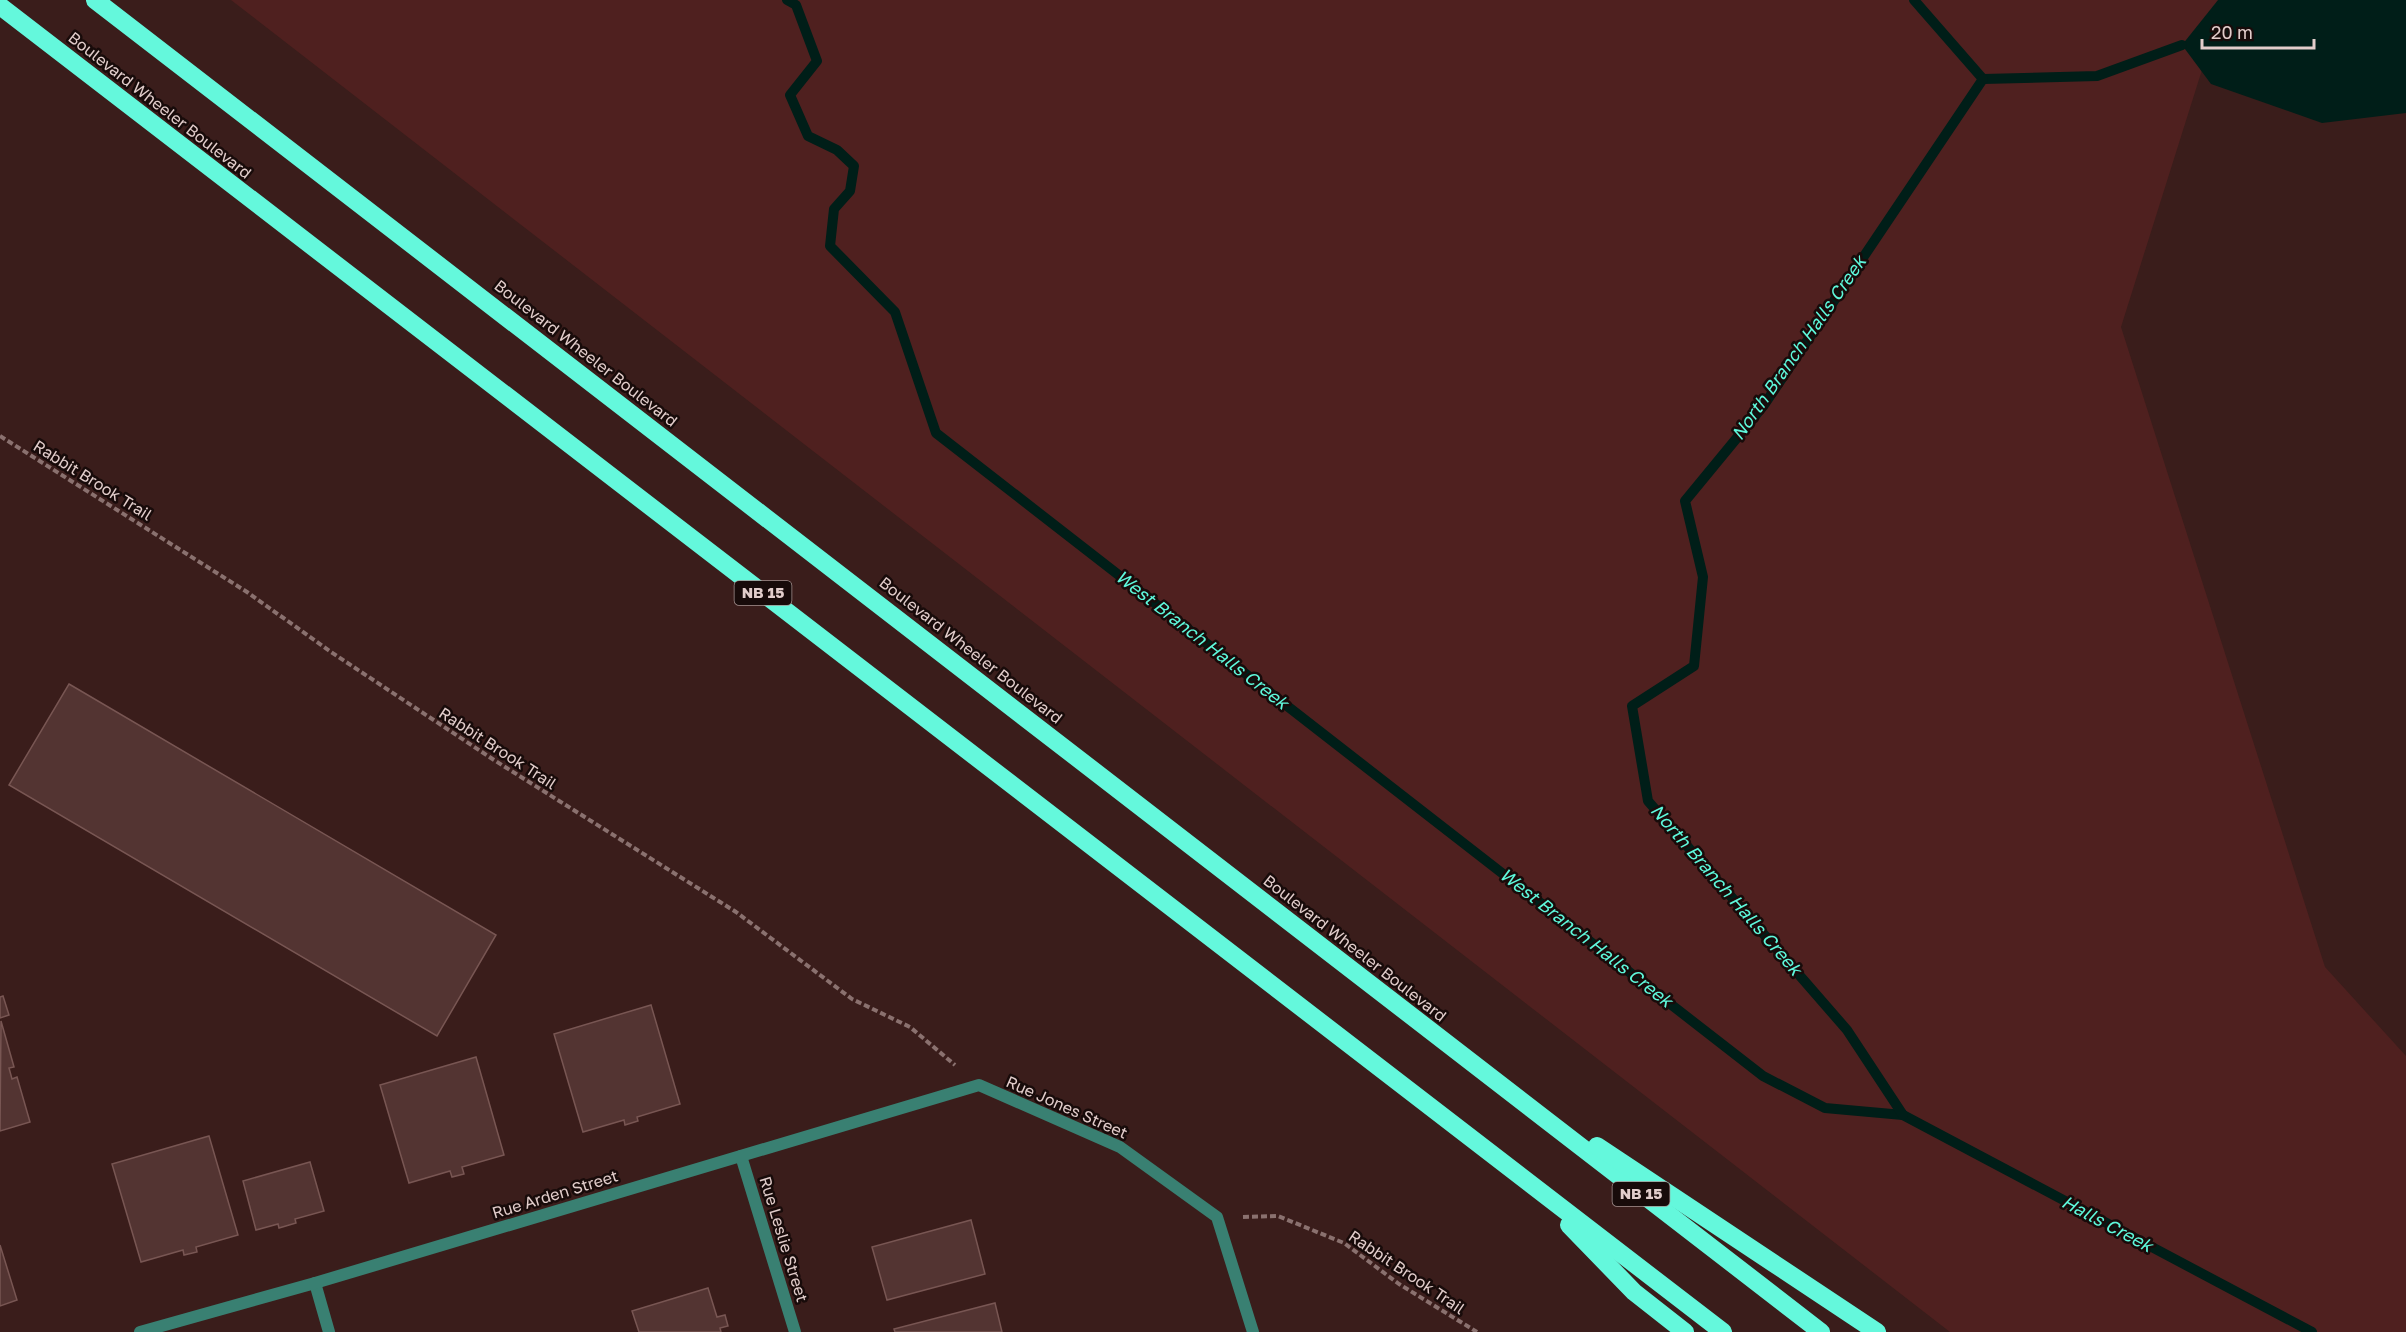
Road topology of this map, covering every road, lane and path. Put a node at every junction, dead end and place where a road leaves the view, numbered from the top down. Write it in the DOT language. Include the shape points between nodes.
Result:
graph roads {
  1 [pos="95,0"];
  2 [pos="0,6"];
  3 [pos="0,436"];
  4 [pos="1460,1055"];
  5 [pos="978,1085"];
  6 [pos="741,1156"];
  7 [pos="1527,1180"];
  8 [pos="1217,1217"];
  9 [pos="315,1283"];
  10 [pos="140,1332"];
  11 [pos="329,1332"];
  12 [pos="795,1332"];
  13 [pos="1253,1332"];
  14 [pos="1477,1332"];
  15 [pos="1685,1332"];
  16 [pos="1723,1332"];
  17 [pos="1821,1332"];
  18 [pos="1877,1332"];
  1 -- 4 [label="highway, Boulevard Wheeler Boulevard / NB 15"];
  2 -- 7 [label="highway, Boulevard Wheeler Boulevard / NB 15"];
  3 -- 5 [label="path, Rabbit Brook Trail" via="247,592 412,707 736,912 852,999 910,1027"];
  4 -- 17 [label="highway, Boulevard Wheeler Boulevard / NB 15"];
  4 -- 18 [label="highway"];
  5 -- 6 [label="street, Rue Arden Street"];
  5 -- 8 [label="street, Rue Jones Street" via="1120,1147"];
  6 -- 9 [label="street, Rue Arden Street"];
  6 -- 12 [label="street, Rue Leslie Street"];
  7 -- 15 [label="highway" via="1634,1292"];
  7 -- 16 [label="highway, Boulevard Wheeler Boulevard / NB 15"];
  8 -- 13 [label="street"];
  8 -- 14 [label="path, Rabbit Brook Trail" via="1278,1216 1344,1243 1399,1284"];
  9 -- 10 [label="street, Rue Arden Street"];
  9 -- 11 [label="street"];
}
